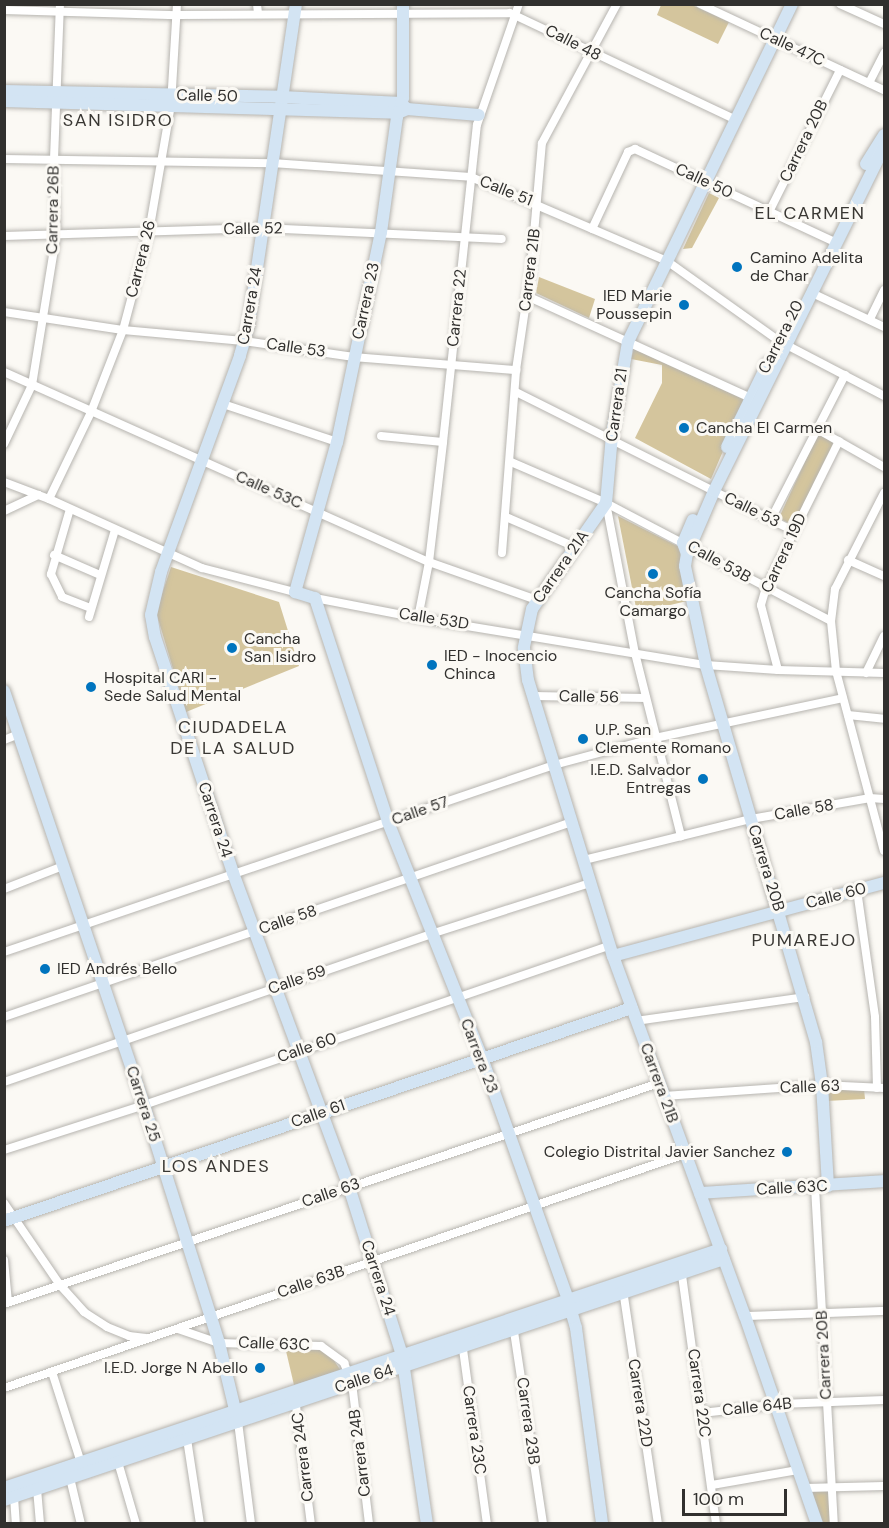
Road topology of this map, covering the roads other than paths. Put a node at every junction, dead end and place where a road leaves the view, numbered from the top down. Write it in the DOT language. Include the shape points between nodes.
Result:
graph roads {
  1 [pos="177,4"];
  2 [pos="519,4"];
  3 [pos="618,4"];
  4 [pos="700,4"];
  5 [pos="792,4"];
  6 [pos="840,4"];
  7 [pos="60,8"];
  8 [pos="404,8"];
  9 [pos="857,8"];
  10 [pos="257,9"];
  11 [pos="4,10"];
  12 [pos="296,10"];
  13 [pos="518,14"];
  14 [pos="177,15"];
  15 [pos="885,24"];
  16 [pos="775,39"];
  17 [pos="590,53"];
  18 [pos="885,53"];
  19 [pos="840,69"];
  20 [pos="869,83"];
  21 [pos="885,90"];
  22 [pos="4,92"];
  23 [pos="56,97"];
  24 [pos="171,100"];
  25 [pos="4,101"];
  26 [pos="281,102"];
  27 [pos="402,108"];
  28 [pos="479,115"];
  29 [pos="736,120"];
  30 [pos="885,135"];
  31 [pos="881,150"];
  32 [pos="4,159"];
  33 [pos="54,159"];
  34 [pos="163,160"];
  35 [pos="272,163"];
  36 [pos="391,172"];
  37 [pos="471,177"];
  38 [pos="706,182"];
  39 [pos="538,203"];
  40 [pos="769,212"];
  41 [pos="262,228"];
  42 [pos="592,229"];
  43 [pos="149,232"];
  44 [pos="381,232"];
  45 [pos="4,236"];
  46 [pos="56,236"];
  47 [pos="465,236"];
  48 [pos="502,239"];
  49 [pos="834,241"];
  50 [pos="667,261"];
  51 [pos="885,290"];
  52 [pos="812,293"];
  53 [pos="527,296"];
  54 [pos="4,312"];
  55 [pos="45,319"];
  56 [pos="870,320"];
  57 [pos="885,327"];
  58 [pos="123,330"];
  59 [pos="244,341"];
  60 [pos="628,342"];
  61 [pos="782,343"];
  62 [pos="354,357"];
  63 [pos="452,364"];
  64 [pos="516,370"];
  65 [pos="4,372"];
  66 [pos="845,375"];
  67 [pos="32,385"];
  68 [pos="516,392"];
  69 [pos="883,392"];
  70 [pos="751,398"];
  71 [pos="223,404"];
  72 [pos="91,412"];
  73 [pos="817,429"];
  74 [pos="381,436"];
  75 [pos="611,440"];
  76 [pos="839,441"];
  77 [pos="337,442"];
  78 [pos="443,442"];
  79 [pos="4,444"];
  80 [pos="200,460"];
  81 [pos="511,462"];
  82 [pos="885,467"];
  83 [pos="4,482"];
  84 [pos="710,489"];
  85 [pos="885,493"];
  86 [pos="38,495"];
  87 [pos="49,499"];
  88 [pos="606,503"];
  89 [pos="70,509"];
  90 [pos="4,511"];
  91 [pos="318,512"];
  92 [pos="506,516"];
  93 [pos="771,519"];
  94 [pos="115,530"];
  95 [pos="794,531"];
  96 [pos="575,548"];
  97 [pos="687,548"];
  98 [pos="502,553"];
  99 [pos="54,555"];
  100 [pos="168,555"];
  101 [pos="848,560"];
  102 [pos="429,562"];
  103 [pos="100,575"];
  104 [pos="885,576"];
  105 [pos="766,588"];
  106 [pos="295,592"];
  107 [pos="315,598"];
  108 [pos="537,600"];
  109 [pos="418,618"];
  110 [pos="831,621"];
  111 [pos="525,635"];
  112 [pos="885,636"];
  113 [pos="635,653"];
  114 [pos="706,664"];
  115 [pos="778,670"];
  116 [pos="836,671"];
  117 [pos="866,672"];
  118 [pos="885,673"];
  119 [pos="4,691"];
  120 [pos="533,696"];
  121 [pos="646,698"];
  122 [pos="843,698"];
  123 [pos="848,714"];
  124 [pos="885,718"];
  125 [pos="723,723"];
  126 [pos="19,734"];
  127 [pos="655,738"];
  128 [pos="4,740"];
  129 [pos="554,765"];
  130 [pos="870,798"];
  131 [pos="885,799"];
  132 [pos="751,819"];
  133 [pos="388,822"];
  134 [pos="572,822"];
  135 [pos="681,836"];
  136 [pos="885,851"];
  137 [pos="584,860"];
  138 [pos="63,867"];
  139 [pos="233,873"];
  140 [pos="410,878"];
  141 [pos="590,883"];
  142 [pos="885,884"];
  143 [pos="4,889"];
  144 [pos="857,890"];
  145 [pos="780,912"];
  146 [pos="84,926"];
  147 [pos="254,932"];
  148 [pos="431,934"];
  149 [pos="611,950"];
  150 [pos="4,952"];
  151 [pos="104,984"];
  152 [pos="276,988"];
  153 [pos="456,997"];
  154 [pos="805,997"];
  155 [pos="632,1008"];
  156 [pos="4,1017"];
  157 [pos="636,1021"];
  158 [pos="122,1041"];
  159 [pos="298,1051"];
  160 [pos="482,1058"];
  161 [pos="4,1082"];
  162 [pos="659,1083"];
  163 [pos="822,1085"];
  164 [pos="881,1088"];
  165 [pos="664,1096"];
  166 [pos="144,1105"];
  167 [pos="320,1113"];
  168 [pos="509,1133"];
  169 [pos="4,1150"];
  170 [pos="685,1154"];
  171 [pos="162,1167"];
  172 [pos="885,1181"];
  173 [pos="821,1186"];
  174 [pos="349,1187"];
  175 [pos="700,1193"];
  176 [pos="4,1203"];
  177 [pos="533,1206"];
  178 [pos="14,1221"];
  179 [pos="187,1243"];
  180 [pos="722,1254"];
  181 [pos="4,1260"];
  182 [pos="373,1261"];
  183 [pos="681,1268"];
  184 [pos="60,1285"];
  185 [pos="622,1288"];
  186 [pos="6,1303"];
  187 [pos="569,1305"];
  188 [pos="885,1311"];
  189 [pos="822,1313"];
  190 [pos="745,1316"];
  191 [pos="211,1317"];
  192 [pos="513,1324"];
  193 [pos="178,1328"];
  194 [pos="151,1338"];
  195 [pos="462,1341"];
  196 [pos="219,1342"];
  197 [pos="404,1361"];
  198 [pos="52,1372"];
  199 [pos="350,1378"];
  200 [pos="4,1388"];
  201 [pos="295,1397"];
  202 [pos="885,1400"];
  203 [pos="827,1402"];
  204 [pos="775,1404"];
  205 [pos="702,1413"];
  206 [pos="237,1416"];
  207 [pos="168,1439"];
  208 [pos="187,1439"];
  209 [pos="118,1462"];
  210 [pos="83,1468"];
  211 [pos="798,1470"];
  212 [pos="70,1478"];
  213 [pos="712,1485"];
  214 [pos="885,1486"];
  215 [pos="832,1487"];
  216 [pos="4,1488"];
  217 [pos="805,1488"];
  218 [pos="38,1489"];
  219 [pos="9,1499"];
  220 [pos="16,1524"];
  221 [pos="40,1524"];
  222 [pos="81,1524"];
  223 [pos="136,1524"];
  224 [pos="200,1524"];
  225 [pos="251,1524"];
  226 [pos="311,1524"];
  227 [pos="369,1524"];
  228 [pos="427,1524"];
  229 [pos="487,1524"];
  230 [pos="543,1524"];
  231 [pos="602,1524"];
  232 [pos="658,1524"];
  233 [pos="716,1524"];
  234 [pos="817,1524"];
  235 [pos="834,1524"];
  1 -- 14 [label="street, Carrera 26"];
  2 -- 13 [label="street, Carrera 22"];
  3 -- 17 [label="street, Carrera 21B"];
  4 -- 16 [label="street, Calle 47C"];
  5 -- 16 [label="street, Carrera 21"];
  6 -- 9 [label="street"];
  7 -- 11 [label="street, Calle 48"];
  7 -- 14 [label="street, Calle 48"];
  7 -- 23 [label="street, Carrera 26B"];
  8 -- 12 [label="street, Calle 48"];
  8 -- 13 [label="street, Calle 48"];
  8 -- 27 [label="street, Carrera 23"];
  9 -- 15 [label="street"];
  10 -- 12 [label="street, Calle 48"];
  10 -- 14 [label="street, Calle 48"];
  12 -- 26 [label="street, Carrera 24"];
  13 -- 17 [label="street, Calle 48"];
  13 -- 28 [label="street, Carrera 22"];
  14 -- 24 [label="street, Carrera 26"];
  16 -- 19 [label="street, Calle 47C"];
  16 -- 29 [label="street, Carrera 21"];
  17 -- 29 [label="street, Calle 48"];
  17 -- 39 [label="street, Carrera 21B" via="542,143"];
  18 -- 20 [label="street"];
  19 -- 20 [label="street, Calle 47C"];
  19 -- 40 [label="street, Carrera 20B"];
  20 -- 21 [label="street, Calle 47C"];
  22 -- 23 [label="street, Calle 50"];
  23 -- 24 [label="street, Calle 50"];
  23 -- 25 [label="street, Calle 50"];
  23 -- 33 [label="street, Carrera 26B"];
  24 -- 26 [label="street, Calle 50"];
  24 -- 34 [label="street, Carrera 26"];
  26 -- 27 [label="street, Calle 50"];
  26 -- 35 [label="street, Carrera 24"];
  27 -- 28 [label="street, Calle 50"];
  27 -- 36 [label="street, Carrera 23"];
  28 -- 37 [label="street, Carrera 22"];
  29 -- 38 [label="street, Carrera 21"];
  30 -- 31 [label="street, Carrera 20"];
  31 -- 49 [label="street, Carrera 20"];
  32 -- 33 [label="street, Calle 51"];
  33 -- 34 [label="street, Calle 51"];
  33 -- 46 [label="street, Carrera 26B"];
  34 -- 35 [label="street, Calle 51"];
  34 -- 43 [label="street, Carrera 26"];
  35 -- 36 [label="street, Calle 51"];
  35 -- 41 [label="street, Carrera 24"];
  36 -- 37 [label="street, Calle 51"];
  36 -- 44 [label="street, Carrera 23"];
  37 -- 39 [label="street, Calle 51"];
  37 -- 47 [label="street, Carrera 22"];
  38 -- 40 [label="street, Calle 50"];
  38 -- 42 [label="street, Calle 50" via="635,149 628,152"];
  38 -- 50 [label="street, Carrera 21"];
  39 -- 42 [label="street, Calle 51"];
  39 -- 53 [label="street, Carrera 21B"];
  40 -- 49 [label="street, Calle 50"];
  41 -- 43 [label="street, Calle 52"];
  41 -- 44 [label="street, Calle 52"];
  41 -- 59 [label="street, Carrera 24"];
  42 -- 50 [label="street, Calle 51"];
  43 -- 46 [label="street, Calle 52"];
  43 -- 58 [label="street, Carrera 26"];
  44 -- 47 [label="street, Calle 52"];
  44 -- 62 [label="street, Carrera 23"];
  45 -- 46 [label="street, Calle 52"];
  46 -- 55 [label="street, Carrera 26B"];
  47 -- 48 [label="street, Calle 52"];
  47 -- 63 [label="street, Carrera 22"];
  49 -- 52 [label="street, Carrera 20"];
  49 -- 61 [label="street, Carrera 20"];
  50 -- 60 [label="street, Carrera 21"];
  50 -- 61 [label="street, Calle 51"];
  51 -- 56 [label="street"];
  52 -- 56 [label="street"];
  52 -- 61 [label="street, Carrera 20"];
  53 -- 60 [label="street"];
  53 -- 64 [label="street, Carrera 21B"];
  54 -- 55 [label="street, Calle 53"];
  55 -- 58 [label="street, Calle 53"];
  55 -- 67 [label="street, Carrera 26B"];
  56 -- 57 [label="street"];
  58 -- 59 [label="street, Calle 53"];
  58 -- 72 [label="street, Carrera 26"];
  59 -- 62 [label="street, Calle 53"];
  59 -- 71 [label="street, Carrera 24"];
  60 -- 70 [label="street"];
  60 -- 75 [label="street, Carrera 21"];
  61 -- 66 [label="street, Calle 51"];
  61 -- 70 [label="street, Carrera 20"];
  61 -- 84 [label="street, Carrera 20"];
  62 -- 63 [label="street, Calle 53"];
  62 -- 77 [label="street, Carrera 23"];
  63 -- 64 [label="street, Calle 53"];
  63 -- 78 [label="street, Carrera 22"];
  64 -- 68 [label="street, Carrera 21B"];
  65 -- 67 [label="street, Calle 53C"];
  66 -- 69 [label="street, Calle 51"];
  66 -- 73 [label="street"];
  67 -- 72 [label="street, Calle 53C"];
  67 -- 79 [label="street, Carrera 26B"];
  68 -- 75 [label="street, Calle 53"];
  68 -- 81 [label="street, Carrera 21B"];
  70 -- 84 [label="street, Carrera 20"];
  71 -- 77 [label="street"];
  71 -- 80 [label="street, Carrera 24"];
  72 -- 80 [label="street, Calle 53C"];
  72 -- 87 [label="street, Carrera 26"];
  73 -- 76 [label="street"];
  73 -- 93 [label="street"];
  74 -- 78 [label="street"];
  75 -- 84 [label="street, Calle 53"];
  75 -- 88 [label="street, Carrera 21"];
  76 -- 82 [label="street"];
  76 -- 95 [label="street, Carrera 19D"];
  77 -- 91 [label="street, Carrera 23"];
  78 -- 102 [label="street, Carrera 22"];
  80 -- 91 [label="street, Calle 53C"];
  80 -- 100 [label="street, Carrera 24"];
  81 -- 88 [label="street, Calle 53B"];
  81 -- 92 [label="street, Carrera 21B"];
  83 -- 86 [label="street, Calle 53D"];
  84 -- 93 [label="street, Calle 53"];
  84 -- 97 [label="street, Carrera 20"];
  85 -- 101 [label="street"];
  86 -- 87 [label="street, Calle 53D"];
  86 -- 90 [label="street"];
  87 -- 89 [label="street, Calle 53D"];
  88 -- 96 [label="street, Carrera 21A"];
  88 -- 97 [label="street, Calle 53B"];
  88 -- 113 [label="street, Carrera 21"];
  89 -- 94 [label="street, Calle 53D"];
  89 -- 99 [label="street"];
  91 -- 102 [label="street, Calle 53C"];
  91 -- 106 [label="street, Carrera 23"];
  92 -- 96 [label="street"];
  92 -- 98 [label="street, Carrera 21B"];
  93 -- 95 [label="street, Calle 53"];
  94 -- 100 [label="street, Calle 53D"];
  94 -- 103 [label="street"];
  95 -- 105 [label="street, Carrera 19D"];
  96 -- 108 [label="street, Carrera 21A"];
  97 -- 105 [label="street, Calle 53B"];
  97 -- 114 [label="street, Carrera 20B" via="686,575"];
  99 -- 103 [label="street"];
  99 -- 103 [label="street" via="51,574 64,598 90,613"];
  100 -- 106 [label="street, Calle 53D" via="201,568"];
  100 -- 139 [label="street, Carrera 24" via="153,600 155,637"];
  101 -- 104 [label="street"];
  101 -- 110 [label="street" via="835,589"];
  102 -- 108 [label="street, Calle 53C"];
  102 -- 109 [label="street, Carrera 22"];
  105 -- 110 [label="street, Calle 53B"];
  105 -- 115 [label="street, Carrera 19D" via="761,605 763,620"];
  106 -- 107 [label="street, Calle 53D"];
  107 -- 109 [label="street, Calle 53D"];
  107 -- 133 [label="street, Carrera 23"];
  108 -- 111 [label="street, Carrera 21A"];
  109 -- 111 [label="street, Calle 53D"];
  110 -- 116 [label="street"];
  111 -- 113 [label="street, Calle 53D"];
  111 -- 120 [label="street, Carrera 21B"];
  112 -- 117 [label="street"];
  113 -- 114 [label="street, Calle 53D"];
  113 -- 121 [label="street, Carrera 21"];
  114 -- 115 [label="street, Calle 53D"];
  114 -- 125 [label="street, Carrera 20B"];
  115 -- 116 [label="street, Calle 53D"];
  116 -- 117 [label="street, Calle 53D"];
  116 -- 122 [label="street"];
  117 -- 118 [label="street, Calle 53D"];
  119 -- 126 [label="street, Carrera 25"];
  120 -- 121 [label="street, Calle 56"];
  120 -- 129 [label="street, Carrera 21B"];
  121 -- 127 [label="street, Carrera 21"];
  122 -- 123 [label="street"];
  122 -- 125 [label="street, Calle 57"];
  123 -- 124 [label="street"];
  123 -- 130 [label="street"];
  125 -- 127 [label="street, Calle 57"];
  125 -- 132 [label="street, Carrera 20B"];
  126 -- 128 [label="street"];
  126 -- 138 [label="street, Carrera 25"];
  127 -- 129 [label="street, Calle 57"];
  127 -- 135 [label="street, Carrera 21"];
  129 -- 133 [label="street, Calle 57"];
  129 -- 134 [label="street, Carrera 21B"];
  130 -- 131 [label="street, Calle 58"];
  130 -- 132 [label="street, Calle 58"];
  130 -- 136 [label="street"];
  132 -- 135 [label="street, Calle 58"];
  132 -- 145 [label="street, Carrera 20B"];
  133 -- 139 [label="street, Calle 57"];
  133 -- 140 [label="street, Carrera 23"];
  134 -- 137 [label="street, Carrera 21B"];
  134 -- 140 [label="street, Calle 58"];
  135 -- 137 [label="street, Calle 58"];
  137 -- 141 [label="street, Carrera 21B"];
  138 -- 143 [label="street"];
  138 -- 146 [label="street, Carrera 25"];
  139 -- 146 [label="street, Calle 57"];
  139 -- 147 [label="street, Carrera 24"];
  140 -- 147 [label="street, Calle 58"];
  140 -- 148 [label="street, Carrera 23"];
  141 -- 148 [label="street, Calle 59"];
  141 -- 149 [label="street, Carrera 21B"];
  142 -- 144 [label="street, Calle 60"];
  144 -- 145 [label="street, Calle 60"];
  144 -- 164 [label="street"];
  145 -- 149 [label="street, Calle 60"];
  145 -- 154 [label="street, Carrera 20B"];
  146 -- 150 [label="street, Calle 57"];
  146 -- 151 [label="street, Carrera 25"];
  147 -- 151 [label="street, Calle 58"];
  147 -- 152 [label="street, Carrera 24"];
  148 -- 152 [label="street, Calle 59"];
  148 -- 153 [label="street, Carrera 23"];
  149 -- 153 [label="street, Calle 60"];
  149 -- 155 [label="street, Carrera 21B"];
  151 -- 156 [label="street, Calle 58"];
  151 -- 158 [label="street, Carrera 25"];
  152 -- 158 [label="street, Calle 59"];
  152 -- 159 [label="street, Carrera 24"];
  153 -- 159 [label="street, Calle 60"];
  153 -- 160 [label="street, Carrera 23"];
  154 -- 157 [label="street"];
  154 -- 163 [label="street, Carrera 20B"];
  155 -- 157 [label="street, Carrera 21B"];
  155 -- 160 [label="street, Calle 61"];
  157 -- 162 [label="street, Carrera 21B"];
  158 -- 161 [label="street, Calle 59"];
  158 -- 166 [label="street, Carrera 25"];
  159 -- 166 [label="street, Calle 60"];
  159 -- 167 [label="street, Carrera 24"];
  160 -- 167 [label="street, Calle 61"];
  160 -- 168 [label="street, Carrera 23"];
  162 -- 165 [label="street, Carrera 21B"];
  162 -- 168 [label="street, Calle 63"];
  163 -- 164 [label="street, Calle 63"];
  163 -- 165 [label="street, Calle 63"];
  163 -- 173 [label="street, Carrera 20B"];
  165 -- 170 [label="street, Carrera 21B"];
  166 -- 169 [label="street, Calle 60"];
  166 -- 171 [label="street, Carrera 25"];
  167 -- 171 [label="street, Calle 61"];
  167 -- 174 [label="street, Carrera 24"];
  168 -- 174 [label="street, Calle 63"];
  168 -- 177 [label="street, Carrera 23"];
  170 -- 175 [label="street, Carrera 21B"];
  170 -- 177 [label="street, Calle 63B"];
  171 -- 178 [label="street, Calle 61"];
  171 -- 179 [label="street, Carrera 25"];
  172 -- 173 [label="street, Calle 63C"];
  173 -- 175 [label="street, Calle 63C"];
  173 -- 189 [label="street, Carrera 20B"];
  174 -- 179 [label="street, Calle 63"];
  174 -- 182 [label="street, Carrera 24"];
  175 -- 180 [label="street, Carrera 21B"];
  176 -- 178 [label="street"];
  177 -- 182 [label="street, Calle 63B"];
  177 -- 187 [label="street, Carrera 23"];
  178 -- 184 [label="street"];
  179 -- 184 [label="street, Calle 63"];
  179 -- 191 [label="street, Carrera 25"];
  180 -- 183 [label="street, Calle 64"];
  180 -- 190 [label="street, Carrera 21B"];
  181 -- 186 [label="street"];
  182 -- 191 [label="street, Calle 63B"];
  182 -- 197 [label="street, Carrera 24"];
  183 -- 185 [label="street, Calle 64"];
  183 -- 205 [label="street, Carrera 22C"];
  184 -- 186 [label="street, Calle 63"];
  184 -- 194 [label="street" via="84,1312 106,1327 129,1336"];
  185 -- 187 [label="street, Calle 64"];
  185 -- 232 [label="street, Carrera 22D"];
  187 -- 192 [label="street, Calle 64"];
  187 -- 231 [label="street, Carrera 23" via="576,1328"];
  188 -- 189 [label="street"];
  189 -- 190 [label="street"];
  189 -- 203 [label="street, Carrera 20B"];
  190 -- 204 [label="street, Carrera 21B"];
  191 -- 193 [label="street, Calle 63B"];
  191 -- 196 [label="street, Carrera 25"];
  192 -- 195 [label="street, Calle 64"];
  192 -- 230 [label="street, Carrera 23B"];
  193 -- 194 [label="street, Calle 63B"];
  193 -- 196 [label="street, Calle 63C"];
  194 -- 198 [label="street, Calle 63B"];
  195 -- 197 [label="street, Calle 64"];
  195 -- 229 [label="street, Carrera 23C"];
  196 -- 199 [label="street, Calle 63C" via="321,1346 345,1363"];
  196 -- 206 [label="street, Carrera 25"];
  197 -- 199 [label="street, Calle 64"];
  197 -- 228 [label="street, Carrera 24"];
  198 -- 200 [label="street, Calle 63B"];
  198 -- 210 [label="street"];
  199 -- 201 [label="street, Calle 64"];
  199 -- 227 [label="street, Carrera 24B"];
  201 -- 206 [label="street, Calle 64"];
  201 -- 226 [label="street, Carrera 24C"];
  202 -- 203 [label="street, Calle 64B"];
  203 -- 204 [label="street, Calle 64B"];
  203 -- 215 [label="street, Carrera 20B"];
  204 -- 205 [label="street, Calle 64B"];
  204 -- 211 [label="street, Carrera 21B"];
  205 -- 213 [label="street, Carrera 22C"];
  206 -- 207 [label="street, Calle 64"];
  206 -- 208 [label="street, Calle 64"];
  206 -- 225 [label="street, Carrera 25"];
  207 -- 208 [label="street, Calle 64"];
  207 -- 209 [label="street, Calle 64"];
  207 -- 210 [label="street, Calle 64"];
  208 -- 224 [label="street"];
  209 -- 210 [label="street, Calle 64"];
  209 -- 223 [label="street"];
  210 -- 212 [label="street, Calle 64"];
  210 -- 216 [label="street, Calle 64"];
  211 -- 213 [label="street"];
  211 -- 217 [label="street, Carrera 21B"];
  212 -- 218 [label="street, Calle 64"];
  212 -- 222 [label="street"];
  213 -- 233 [label="street, Carrera 22C"];
  214 -- 215 [label="street"];
  215 -- 217 [label="street"];
  215 -- 235 [label="street, Carrera 20B"];
  217 -- 234 [label="street, Carrera 21B"];
  218 -- 219 [label="street, Calle 64"];
  218 -- 221 [label="street"];
  219 -- 220 [label="street"];
}
